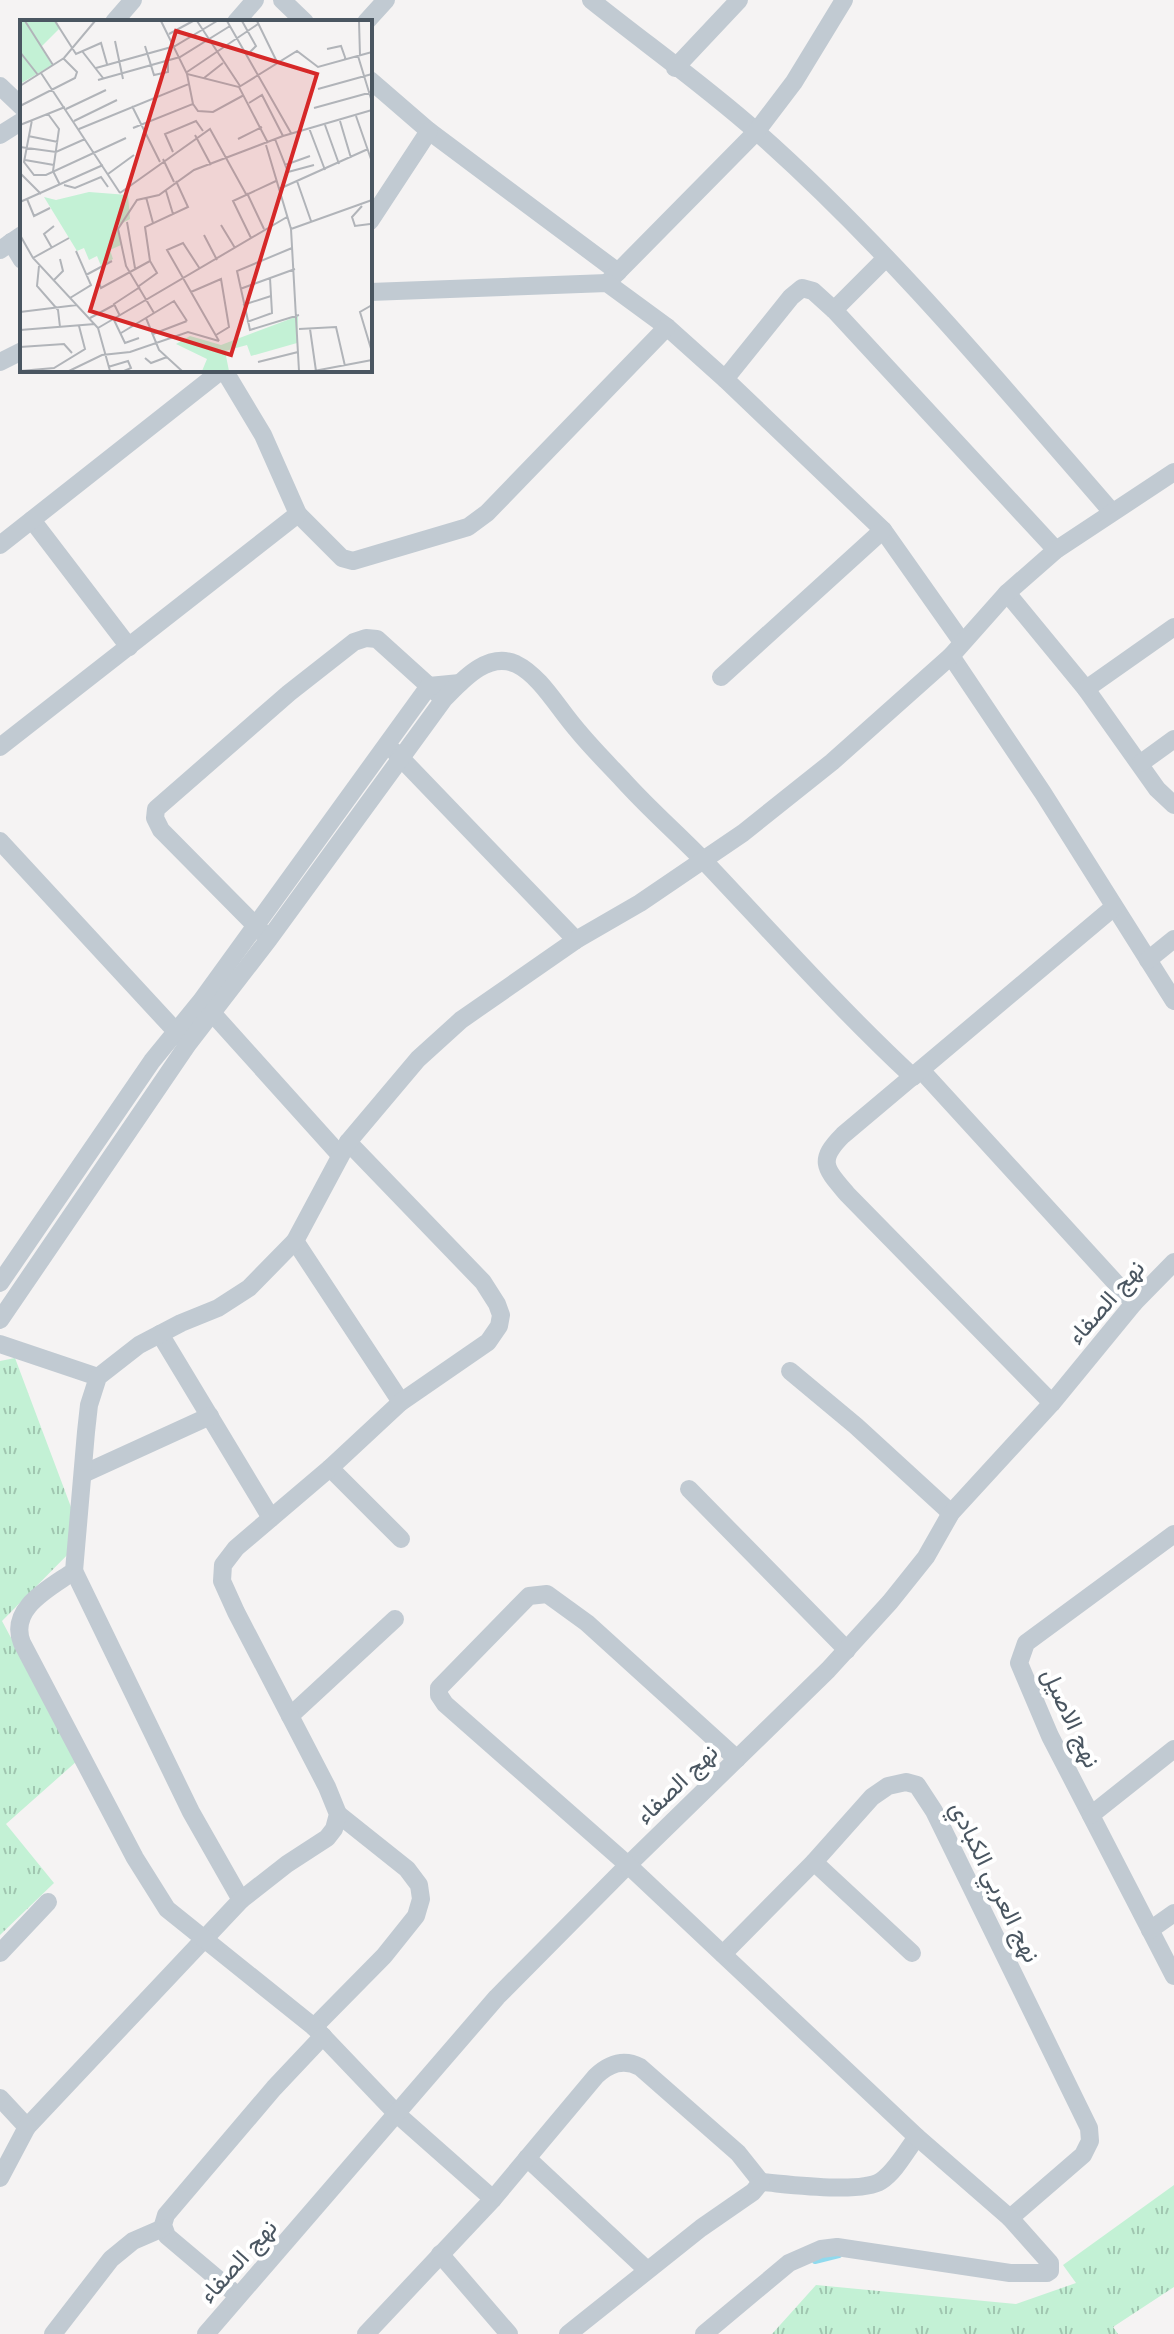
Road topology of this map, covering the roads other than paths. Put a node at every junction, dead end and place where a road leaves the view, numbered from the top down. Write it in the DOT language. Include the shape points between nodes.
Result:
graph roads {
  1 [pos="133,0"];
  2 [pos="255,0"];
  3 [pos="282,0"];
  4 [pos="386,0"];
  5 [pos="739,0"];
  6 [pos="842,1"];
  7 [pos="598,2"];
  8 [pos="116,20"];
  9 [pos="238,20"];
  10 [pos="303,20"];
  11 [pos="368,20"];
  12 [pos="675,68"];
  13 [pos="372,82"];
  14 [pos="0,86"];
  15 [pos="20,105"];
  16 [pos="20,122"];
  17 [pos="429,131"];
  18 [pos="756,132"];
  19 [pos="0,135"];
  20 [pos="372,218"];
  21 [pos="886,258"];
  22 [pos="612,278"];
  23 [pos="372,292"];
  24 [pos="834,310"];
  25 [pos="667,327"];
  26 [pos="20,352"];
  27 [pos="0,362"];
  28 [pos="220,372"];
  29 [pos="224,372"];
  30 [pos="725,379"];
  31 [pos="1174,472"];
  32 [pos="1112,512"];
  33 [pos="298,514"];
  34 [pos="32,520"];
  35 [pos="883,530"];
  36 [pos="0,545"];
  37 [pos="1056,550"];
  38 [pos="1007,593"];
  39 [pos="1174,627"];
  40 [pos="129,647"];
  41 [pos="957,649"];
  42 [pos="721,677"];
  43 [pos="460,683"];
  44 [pos="429,686"];
  45 [pos="1086,689"];
  46 [pos="444,699"];
  47 [pos="1174,739"];
  48 [pos="0,747"];
  49 [pos="395,752"];
  50 [pos="1141,763"];
  51 [pos="1174,805"];
  52 [pos="0,841"];
  53 [pos="704,861"];
  54 [pos="1114,907"];
  55 [pos="263,933"];
  56 [pos="1174,939"];
  57 [pos="576,940"];
  58 [pos="1148,960"];
  59 [pos="1174,1001"];
  60 [pos="207,1008"];
  61 [pos="182,1037"];
  62 [pos="917,1073"];
  63 [pos="344,1148"];
  64 [pos="295,1241"];
  65 [pos="1174,1262"];
  66 [pos="0,1283"];
  67 [pos="1134,1303"];
  68 [pos="0,1320"];
  69 [pos="160,1334"];
  70 [pos="0,1344"];
  71 [pos="790,1371"];
  72 [pos="98,1377"];
  73 [pos="401,1402"];
  74 [pos="1052,1403"];
  75 [pos="210,1416"];
  76 [pos="330,1468"];
  77 [pos="83,1474"];
  78 [pos="689,1489"];
  79 [pos="951,1513"];
  80 [pos="271,1518"];
  81 [pos="1174,1534"];
  82 [pos="401,1539"];
  83 [pos="74,1571"];
  84 [pos="395,1619"];
  85 [pos="847,1650"];
  86 [pos="290,1716"];
  87 [pos="1174,1749"];
  88 [pos="737,1759"];
  89 [pos="338,1814"];
  90 [pos="1091,1815"];
  91 [pos="814,1862"];
  92 [pos="628,1865"];
  93 [pos="241,1900"];
  94 [pos="48,1902"];
  95 [pos="1174,1913"];
  96 [pos="1150,1930"];
  97 [pos="206,1938"];
  98 [pos="0,1953"];
  99 [pos="912,1953"];
  100 [pos="723,1954"];
  101 [pos="1174,1976"];
  102 [pos="319,2031"];
  103 [pos="0,2098"];
  104 [pos="398,2115"];
  105 [pos="27,2127"];
  106 [pos="917,2137"];
  107 [pos="527,2158"];
  108 [pos="0,2178"];
  109 [pos="761,2182"];
  110 [pos="493,2199"];
  111 [pos="1010,2218"];
  112 [pos="163,2228"];
  113 [pos="440,2254"];
  114 [pos="647,2270"];
  115 [pos="238,2296"];
  116 [pos="53,2334"];
  117 [pos="206,2334"];
  118 [pos="366,2334"];
  119 [pos="509,2334"];
  120 [pos="568,2334"];
  121 [pos="704,2334"];
  1 -- 8 [label="street"];
  2 -- 9 [label="street"];
  3 -- 10 [label="street"];
  4 -- 11 [label="street"];
  5 -- 12 [label="street"];
  6 -- 18 [label="street" via="794,82"];
  7 -- 12 [label="street"];
  12 -- 18 [label="street"];
  13 -- 17 [label="street"];
  14 -- 15 [label="street"];
  16 -- 19 [label="street"];
  17 -- 20 [label="street"];
  17 -- 22 [label="street"];
  18 -- 21 [label="street"];
  18 -- 22 [label="street"];
  21 -- 24 [label="street"];
  21 -- 32 [label="street"];
  22 -- 23 [label="street"];
  22 -- 25 [label="street"];
  24 -- 30 [label="street" via="813,291 797,291"];
  24 -- 37 [label="street"];
  25 -- 30 [label="street"];
  25 -- 33 [label="street" via="468,527 353,561 342,558"];
  26 -- 27 [label="street"];
  28 -- 34 [label="street"];
  29 -- 33 [label="street" via="263,435"];
  30 -- 35 [label="street"];
  31 -- 32 [label="street"];
  32 -- 37 [label="street"];
  33 -- 40 [label="street"];
  34 -- 36 [label="street"];
  34 -- 40 [label="street"];
  35 -- 41 [label="street"];
  35 -- 42 [label="street"];
  37 -- 38 [label="street"];
  38 -- 41 [label="street"];
  38 -- 45 [label="street"];
  39 -- 45 [label="street"];
  40 -- 48 [label="street"];
  41 -- 53 [label="street" via="832,762"];
  41 -- 54 [label="street"];
  43 -- 44 [label="street"];
  43 -- 46 [label="street"];
  43 -- 53 [label="street" via="485,665 516,664"];
  44 -- 46 [label="street"];
  44 -- 49 [label="street"];
  44 -- 55 [label="street" via="377,639 360,639 156,809 161,830"];
  45 -- 50 [label="street"];
  46 -- 49 [label="street"];
  47 -- 50 [label="street"];
  49 -- 55 [label="street" via="348,829"];
  49 -- 57 [label="street"];
  50 -- 51 [label="street"];
  52 -- 61 [label="street"];
  53 -- 57 [label="street"];
  53 -- 62 [label="street" via="830,997"];
  54 -- 58 [label="street"];
  54 -- 62 [label="street"];
  55 -- 60 [label="street"];
  56 -- 58 [label="street"];
  57 -- 63 [label="street" via="461,1020 418,1059"];
  58 -- 59 [label="street"];
  60 -- 61 [label="street"];
  60 -- 63 [label="street"];
  61 -- 66 [label="street" via="91,1147"];
  61 -- 68 [label="street"];
  62 -- 67 [label="street"];
  62 -- 74 [label="street" via="843,1135 827,1153 826,1165 847,1194"];
  63 -- 64 [label="street"];
  63 -- 73 [label="street" via="483,1282 501,1315 488,1342"];
  64 -- 69 [label="street" via="249,1288"];
  64 -- 73 [label="street"];
  65 -- 67 [label="street, نهج الصفاء"];
  67 -- 74 [label="street, نهج الصفاء"];
  69 -- 72 [label="street"];
  69 -- 75 [label="street"];
  70 -- 72 [label="street"];
  71 -- 79 [label="street"];
  72 -- 77 [label="street" via="89,1405"];
  73 -- 76 [label="street"];
  74 -- 79 [label="street, نهج الصفاء"];
  75 -- 77 [label="street"];
  75 -- 80 [label="street"];
  76 -- 80 [label="street"];
  76 -- 82 [label="street"];
  77 -- 83 [label="street"];
  78 -- 85 [label="street"];
  79 -- 85 [label="street, نهج الصفاء" via="926,1557"];
  80 -- 86 [label="street" via="236,1548 223,1565 222,1581"];
  81 -- 90 [label="street, نهج الاصيل" via="1026,1643 1019,1657 1026,1684"];
  83 -- 93 [label="street" via="191,1812"];
  83 -- 97 [label="street" via="22,1613 18,1634 152,1887 167,1909"];
  84 -- 86 [label="street"];
  85 -- 88 [label="street, نهج الصفاء"];
  86 -- 89 [label="street"];
  87 -- 90 [label="street"];
  88 -- 92 [label="street, نهج الصفاء"];
  88 -- 92 [label="street" via="557,1599 529,1596 443,1681 439,1695"];
  89 -- 93 [label="street" via="327,1838"];
  89 -- 102 [label="street" via="407,1869 419,1885 421,1899 416,1916"];
  90 -- 96 [label="street, نهج الاصيل"];
  91 -- 99 [label="street"];
  91 -- 100 [label="street, نهج العربي الكبادي"];
  91 -- 111 [label="street, نهج العربي الكبادي" via="888,1786 917,1785 930,1804 1089,2128 1083,2155"];
  92 -- 100 [label="street"];
  92 -- 104 [label="street, نهج الصفاء" via="497,1997"];
  93 -- 97 [label="street"];
  94 -- 98 [label="street"];
  95 -- 96 [label="street"];
  96 -- 101 [label="street, نهج الاصيل"];
  97 -- 102 [label="street"];
  97 -- 105 [label="street"];
  100 -- 106 [label="street"];
  102 -- 104 [label="street"];
  102 -- 112 [label="street" via="166,2215"];
  103 -- 105 [label="street"];
  104 -- 110 [label="street"];
  104 -- 115 [label="street, نهج الصفاء"];
  105 -- 108 [label="street"];
  106 -- 109 [label="street" via="888,2176 874,2184"];
  106 -- 111 [label="street"];
  107 -- 109 [label="street" via="596,2076 614,2063 631,2062 717,2133"];
  107 -- 110 [label="street"];
  107 -- 114 [label="street"];
  109 -- 114 [label="street"];
  110 -- 113 [label="street"];
  111 -- 121 [label="street" via="1050,2263 1050,2271 1010,2273 821,2249 780,2269"];
  112 -- 115 [label="street"];
  112 -- 116 [label="street" via="133,2241 111,2259"];
  113 -- 118 [label="street"];
  113 -- 119 [label="street"];
  114 -- 120 [label="street"];
  115 -- 117 [label="street, نهج الصفاء"];
}
